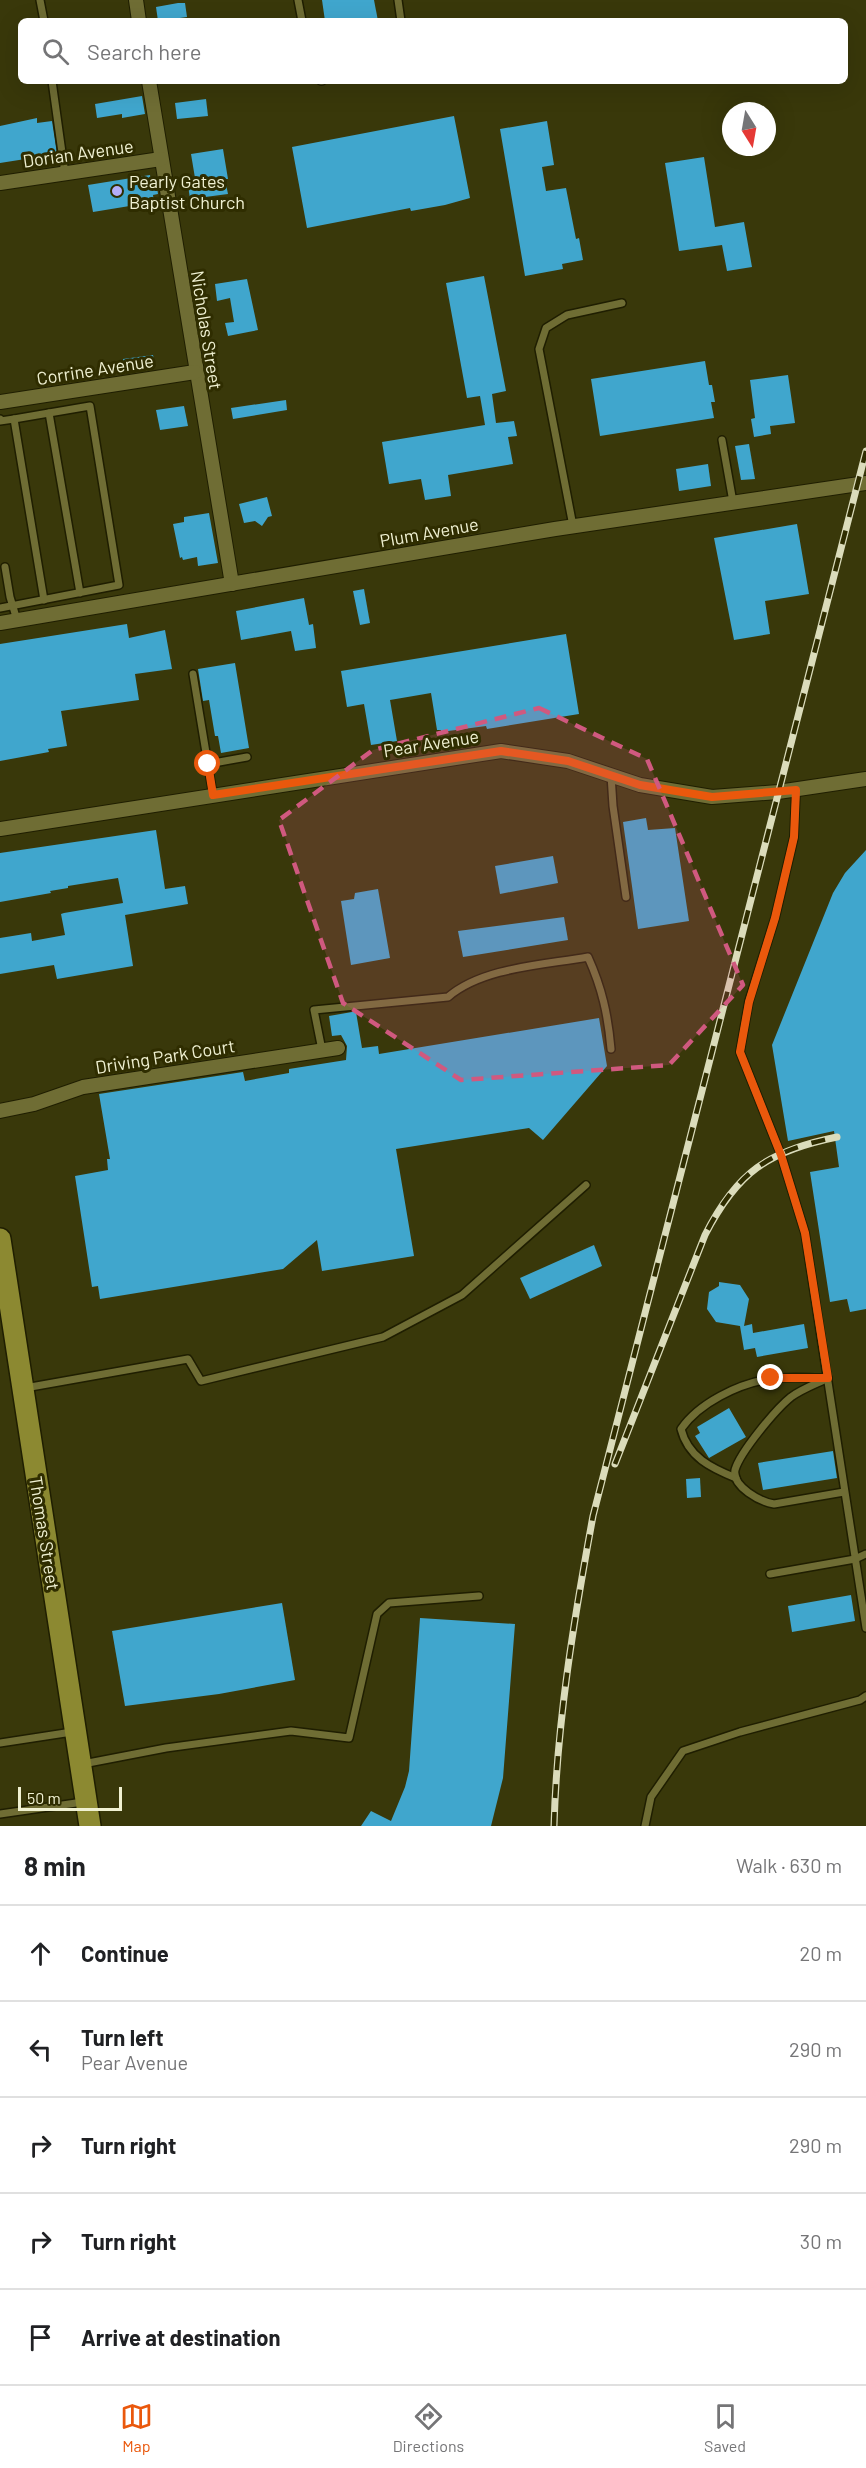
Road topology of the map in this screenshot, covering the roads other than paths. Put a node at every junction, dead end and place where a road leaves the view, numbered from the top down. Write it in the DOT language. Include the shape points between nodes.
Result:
graph roads {
  1 [pos="40,0"];
  2 [pos="136,0"];
  3 [pos="298,0"];
  4 [pos="398,0"];
  5 [pos="43,18"];
  6 [pos="139,18"];
  7 [pos="301,18"];
  8 [pos="401,18"];
  9 [pos="52,84"];
  10 [pos="149,84"];
  11 [pos="161,159"];
  12 [pos="65,174"];
  13 [pos="0,183"];
  14 [pos="622,303"];
  15 [pos="195,372"];
  16 [pos="0,402"];
  17 [pos="49,413"];
  18 [pos="14,419"];
  19 [pos="0,420"];
  20 [pos="722,440"];
  21 [pos="866,483"];
  22 [pos="733,502"];
  23 [pos="573,526"];
  24 [pos="5,567"];
  25 [pos="232,584"];
  26 [pos="80,593"];
  27 [pos="44,600"];
  28 [pos="13,605"];
  29 [pos="0,608"];
  30 [pos="17,620"];
  31 [pos="0,623"];
  32 [pos="193,674"];
  33 [pos="248,757"];
  34 [pos="208,764"];
  35 [pos="611,775"];
  36 [pos="866,779"];
  37 [pos="796,790"];
  38 [pos="213,795"];
  39 [pos="0,829"];
  40 [pos="626,897"];
  41 [pos="338,1048"];
  42 [pos="611,1049"];
  43 [pos="322,1050"];
  44 [pos="0,1111"];
  45 [pos="586,1185"];
  46 [pos="0,1239"];
  47 [pos="828,1378"];
  48 [pos="23,1388"];
  49 [pos="736,1478"];
  50 [pos="844,1492"];
  51 [pos="866,1554"];
  52 [pos="855,1559"];
  53 [pos="770,1574"];
  54 [pos="478,1596"];
  55 [pos="866,1628"];
  56 [pos="866,1696"];
  57 [pos="75,1731"];
  58 [pos="0,1743"];
  59 [pos="80,1765"];
  60 [pos="86,1801"];
  61 [pos="0,1814"];
  62 [pos="90,1826"];
  63 [pos="645,1826"];
  1 -- 5 [label="lane"];
  2 -- 6 [label="street"];
  3 -- 7 [label="lane"];
  4 -- 8 [label="lane"];
  9 -- 12 [label="lane"];
  10 -- 11 [label="street, Nicholas Street"];
  11 -- 12 [label="street, Dorian Avenue"];
  11 -- 15 [label="street, Nicholas Street"];
  12 -- 13 [label="street, Dorian Avenue"];
  14 -- 23 [label="lane" via="567,315 546,328 539,349"];
  15 -- 16 [label="street, Corrine Avenue"];
  15 -- 25 [label="street, Nicholas Street"];
  17 -- 18 [label="lane"];
  17 -- 26 [label="lane"];
  17 -- 26 [label="lane" via="90,406 92,417 119,585"];
  18 -- 19 [label="lane"];
  18 -- 27 [label="lane"];
  20 -- 22 [label="lane"];
  21 -- 22 [label="street, Plum Avenue"];
  22 -- 23 [label="street, Plum Avenue"];
  23 -- 25 [label="street, Plum Avenue"];
  24 -- 28 [label="lane"];
  25 -- 30 [label="street, Plum Avenue"];
  26 -- 27 [label="lane"];
  27 -- 28 [label="lane"];
  28 -- 29 [label="lane"];
  28 -- 30 [label="lane"];
  30 -- 31 [label="street, Plum Avenue"];
  32 -- 34 [label="lane"];
  33 -- 34 [label="lane"];
  34 -- 38 [label="lane"];
  35 -- 37 [label="street, Pear Avenue" via="640,785 712,797"];
  35 -- 38 [label="street, Pear Avenue" via="568,761 501,751"];
  35 -- 40 [label="lane"];
  36 -- 37 [label="street, Pear Avenue"];
  37 -- 47 [label="lane" via="794,837 749,1002 740,1052 781,1155 805,1233"];
  38 -- 39 [label="street, Pear Avenue"];
  41 -- 43 [label="street, Driving Park Court"];
  42 -- 43 [label="lane" via="606,1006 588,957 495,974 461,986 448,997 314,1010"];
  43 -- 44 [label="street, Driving Park Court" via="83,1087"];
  45 -- 48 [label="lane" via="462,1295 383,1337 201,1381 188,1359"];
  46 -- 48 [label="main road, Thomas Street"];
  47 -- 49 [label="lane" via="793,1396 775,1412 742,1456"];
  47 -- 49 [label="lane" via="771,1378 750,1383 689,1418 681,1429 684,1442 708,1467"];
  47 -- 50 [label="lane"];
  48 -- 57 [label="main road, Thomas Street"];
  49 -- 50 [label="lane" via="765,1503"];
  50 -- 52 [label="lane"];
  51 -- 52 [label="lane"];
  52 -- 53 [label="lane"];
  52 -- 55 [label="lane"];
  54 -- 59 [label="lane" via="389,1602 377,1614 349,1738 291,1731 166,1748"];
  56 -- 63 [label="lane" via="683,1751 651,1797"];
  57 -- 58 [label="lane"];
  57 -- 59 [label="main road, Thomas Street"];
  59 -- 60 [label="main road, Thomas Street"];
  60 -- 61 [label="lane"];
  60 -- 62 [label="main road, Thomas Street"];
}
